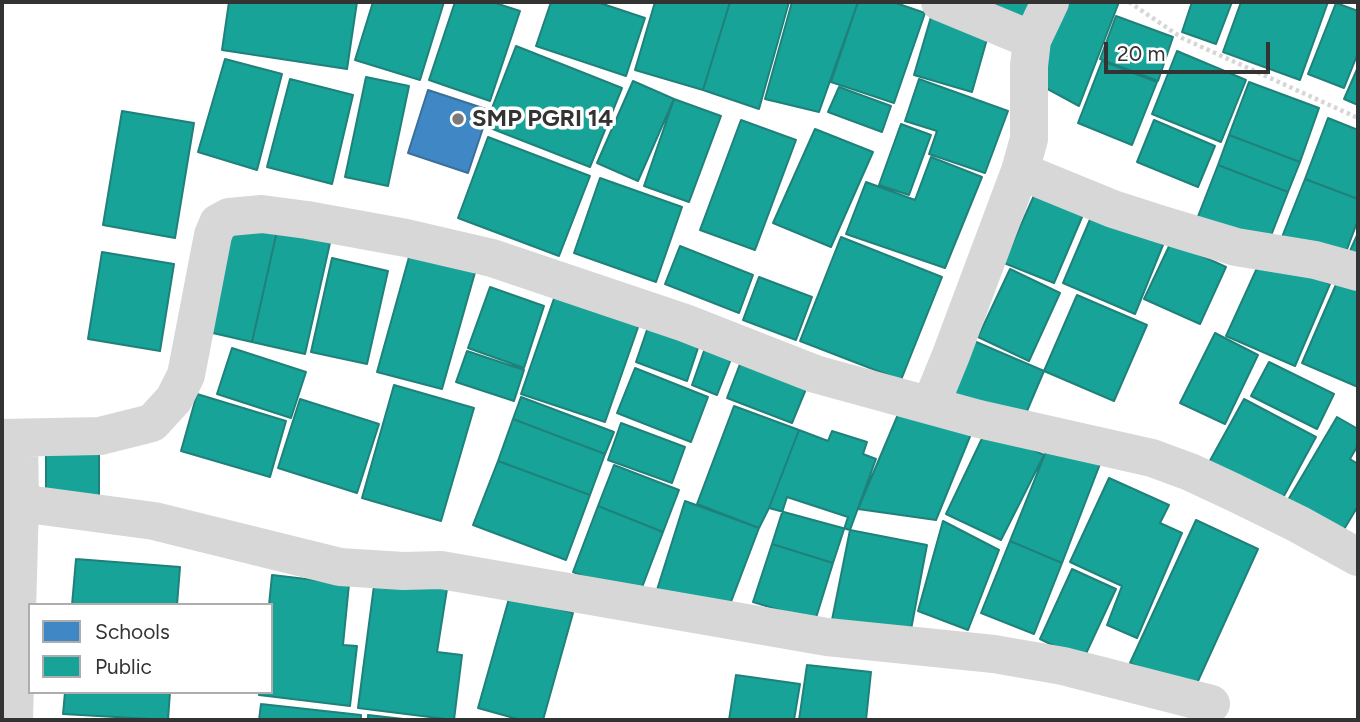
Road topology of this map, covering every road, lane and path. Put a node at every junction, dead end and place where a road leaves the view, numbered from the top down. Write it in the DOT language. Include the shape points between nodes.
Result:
graph roads {
  1 [pos="940,2"];
  2 [pos="1050,2"];
  3 [pos="1129,2"];
  4 [pos="1032,40"];
  5 [pos="1358,118"];
  6 [pos="1020,171"];
  7 [pos="1358,272"];
  8 [pos="930,404"];
  9 [pos="10,438"];
  10 [pos="20,503"];
  11 [pos="1358,557"];
  12 [pos="1210,705"];
  13 [pos="14,720"];
  1 -- 4 [label="street"];
  2 -- 4 [label="street"];
  3 -- 5 [label="path" via="1182,38"];
  4 -- 6 [label="street" via="1029,139"];
  6 -- 7 [label="street" via="1113,209 1236,247"];
  6 -- 8 [label="street"];
  8 -- 9 [label="street" via="815,374 685,323 492,258 262,214 229,217 218,223 186,375 174,399 152,423 100,436"];
  8 -- 11 [label="street" via="1152,458 1233,492"];
  9 -- 10 [label="street"];
  10 -- 12 [label="street" via="154,521 340,567 441,570 827,637 994,654 1063,666"];
  10 -- 13 [label="street"];
}
